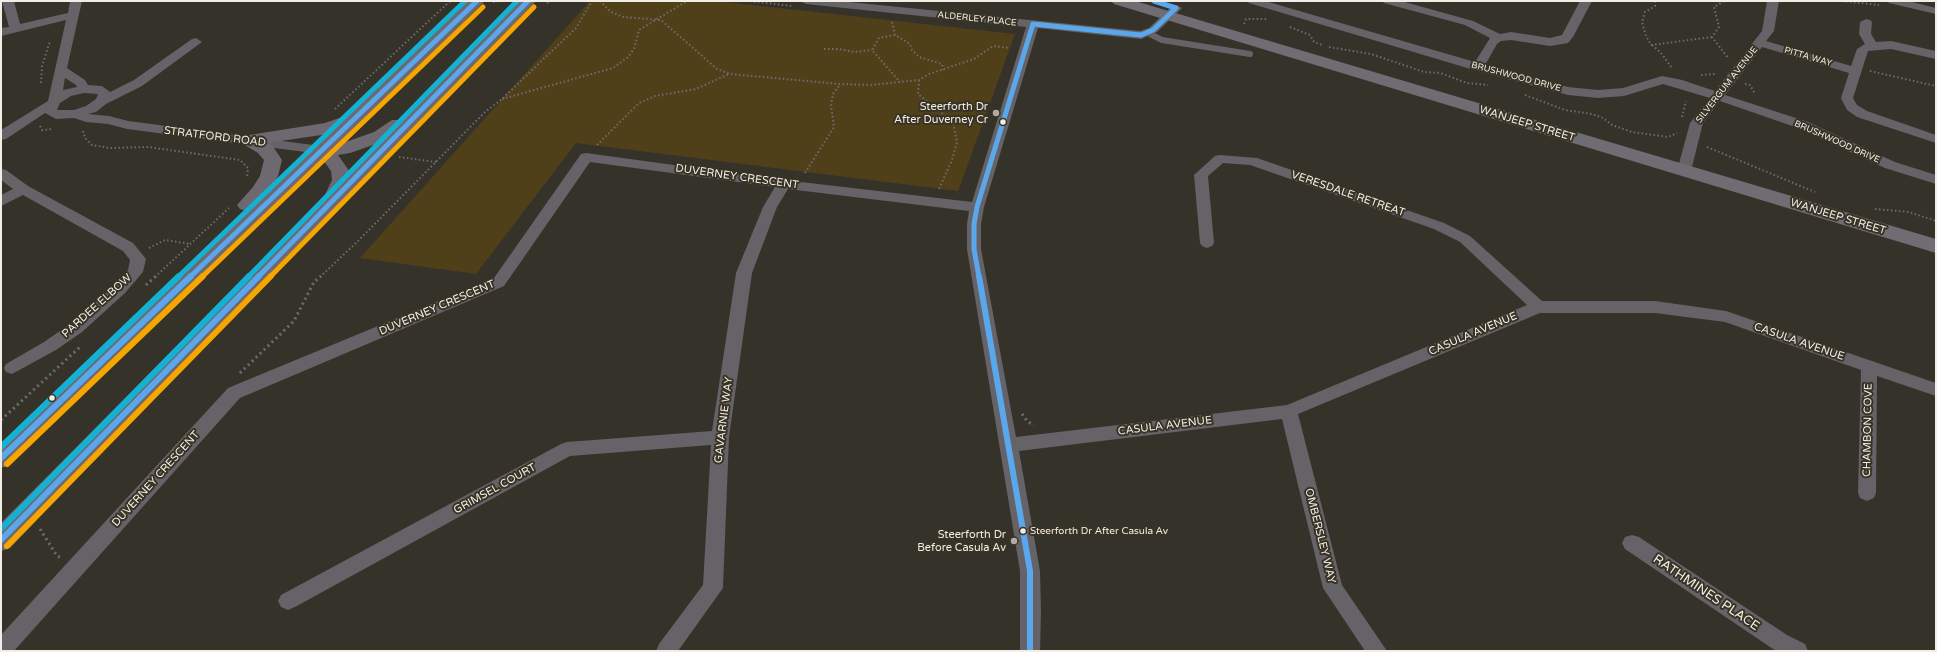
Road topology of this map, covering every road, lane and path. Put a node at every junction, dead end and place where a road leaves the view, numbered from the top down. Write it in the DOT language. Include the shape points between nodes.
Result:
graph roads {
  1 [pos="8,1"];
  2 [pos="76,1"];
  3 [pos="450,1"];
  4 [pos="477,1"];
  5 [pos="550,1"];
  6 [pos="592,1"];
  7 [pos="600,1"];
  8 [pos="688,1"];
  9 [pos="806,1"];
  10 [pos="1119,1"];
  11 [pos="1154,1"];
  12 [pos="1253,1"];
  13 [pos="1388,1"];
  14 [pos="1586,1"];
  15 [pos="1656,1"];
  16 [pos="1724,1"];
  17 [pos="1773,1"];
  18 [pos="1893,1"];
  19 [pos="537,2"];
  20 [pos="901,11"];
  21 [pos="1936,11"];
  22 [pos="1172,12"];
  23 [pos="74,15"];
  24 [pos="653,20"];
  25 [pos="42,22"];
  26 [pos="1866,22"];
  27 [pos="1033,24"];
  28 [pos="15,28"];
  29 [pos="1,32"];
  30 [pos="1148,33"];
  31 [pos="895,35"];
  32 [pos="1712,37"];
  33 [pos="1498,38"];
  34 [pos="196,42"];
  35 [pos="1760,43"];
  36 [pos="1652,45"];
  37 [pos="1872,46"];
  38 [pos="824,49"];
  39 [pos="872,50"];
  40 [pos="1024,50"];
  41 [pos="1250,54"];
  42 [pos="1936,55"];
  43 [pos="1730,61"];
  44 [pos="164,66"];
  45 [pos="1478,67"];
  46 [pos="61,69"];
  47 [pos="1857,69"];
  48 [pos="943,70"];
  49 [pos="1675,71"];
  50 [pos="730,74"];
  51 [pos="1720,74"];
  52 [pos="1697,75"];
  53 [pos="918,80"];
  54 [pos="900,82"];
  55 [pos="840,84"];
  56 [pos="1936,86"];
  57 [pos="41,87"];
  58 [pos="88,88"];
  59 [pos="1719,96"];
  60 [pos="434,97"];
  61 [pos="502,99"];
  62 [pos="52,103"];
  63 [pos="100,103"];
  64 [pos="360,112"];
  65 [pos="75,114"];
  66 [pos="330,114"];
  67 [pos="109,120"];
  68 [pos="60,122"];
  69 [pos="39,123"];
  70 [pos="81,129"];
  71 [pos="5,134"];
  72 [pos="1672,135"];
  73 [pos="1936,138"];
  74 [pos="249,140"];
  75 [pos="1691,142"];
  76 [pos="321,150"];
  77 [pos="392,156"];
  78 [pos="586,157"];
  79 [pos="436,162"];
  80 [pos="1685,167"];
  81 [pos="1,173"];
  82 [pos="247,180"];
  83 [pos="1936,180"];
  84 [pos="790,184"];
  85 [pos="23,189"];
  86 [pos="937,193"];
  87 [pos="1817,193"];
  88 [pos="1,201"];
  89 [pos="230,207"];
  90 [pos="977,207"];
  91 [pos="326,208"];
  92 [pos="1872,209"];
  93 [pos="1936,222"];
  94 [pos="1936,236"];
  95 [pos="1207,243"];
  96 [pos="191,244"];
  97 [pos="1936,246"];
  98 [pos="134,254"];
  99 [pos="200,267"];
  100 [pos="144,287"];
  101 [pos="1538,307"];
  102 [pos="85,342"];
  103 [pos="1869,367"];
  104 [pos="12,368"];
  105 [pos="1936,390"];
  106 [pos="234,392"];
  107 [pos="1289,411"];
  108 [pos="1,420"];
  109 [pos="720,437"];
  110 [pos="1009,445"];
  111 [pos="1,458"];
  112 [pos="1868,493"];
  113 [pos="19,522"];
  114 [pos="1,540"];
  115 [pos="1632,543"];
  116 [pos="63,557"];
  117 [pos="288,601"];
  118 [pos="1779,647"];
  119 [pos="1,650"];
  120 [pos="666,651"];
  121 [pos="1030,651"];
  122 [pos="1377,651"];
  123 [pos="1798,651"];
  1 -- 28 [label="street"];
  2 -- 23 [label="street"];
  3 -- 66 [label="path"];
  4 -- 64 [label="main road"];
  5 -- 19 [label="path"];
  6 -- 61 [label="path" via="576,28"];
  7 -- 24 [label="path" via="611,12 623,17"];
  8 -- 24 [label="path"];
  9 -- 20 [label="street, ALDERLEY PLACE"];
  10 -- 22 [label="main road, WANJEEP STREET"];
  11 -- 22 [label="main road, WANJEEP STREET"];
  12 -- 45 [label="street, BRUSHWOOD DRIVE"];
  13 -- 33 [label="street" via="1469,23"];
  14 -- 33 [label="street" via="1564,40 1543,42 1510,36"];
  15 -- 36 [label="path" via="1655,6 1645,12 1642,22"];
  16 -- 32 [label="path" via="1714,7 1719,27"];
  17 -- 35 [label="street, SILVERGUM AVENUE" via="1768,31"];
  18 -- 21 [label="street"];
  19 -- 60 [label="main road"];
  20 -- 27 [label="street, ALDERLEY PLACE"];
  20 -- 31 [label="path" via="891,22"];
  22 -- 30 [label="street"];
  22 -- 80 [label="main road, WANJEEP STREET"];
  23 -- 25 [label="street"];
  23 -- 46 [label="street"];
  24 -- 50 [label="path" via="661,20 717,69"];
  24 -- 61 [label="path" via="639,30 634,49 628,57 613,68"];
  25 -- 28 [label="street"];
  25 -- 57 [label="path" via="41,29 53,32 42,66"];
  26 -- 37 [label="street" via="1865,34"];
  27 -- 30 [label="street, ALDERLEY PLACE" via="1132,34"];
  27 -- 40 [label="street"];
  28 -- 29 [label="street"];
  30 -- 41 [label="lane, ALDERLEY PLACE" via="1162,40"];
  31 -- 39 [label="path" via="879,38"];
  31 -- 48 [label="path" via="910,44 919,57 942,64"];
  32 -- 36 [label="path"];
  32 -- 43 [label="path"];
  33 -- 45 [label="street" via="1492,42"];
  34 -- 44 [label="street"];
  35 -- 47 [label="street, PITTA WAY"];
  35 -- 59 [label="street, SILVERGUM AVENUE"];
  36 -- 49 [label="path"];
  37 -- 42 [label="street" via="1890,45"];
  37 -- 47 [label="street" via="1863,50"];
  38 -- 39 [label="path" via="855,52"];
  39 -- 54 [label="path"];
  40 -- 48 [label="path" via="993,46 974,59"];
  40 -- 90 [label="street"];
  44 -- 58 [label="street" via="123,81"];
  44 -- 63 [label="street"];
  45 -- 59 [label="street, BRUSHWOOD DRIVE" via="1568,91 1598,94 1624,92 1662,80"];
  46 -- 58 [label="street"];
  46 -- 62 [label="street"];
  47 -- 56 [label="path"];
  47 -- 73 [label="street" via="1847,98 1852,106 1862,114"];
  48 -- 53 [label="path"];
  50 -- 55 [label="path"];
  50 -- 78 [label="path" via="696,89 655,96 639,103"];
  51 -- 52 [label="path"];
  53 -- 54 [label="path"];
  53 -- 86 [label="path" via="918,94 953,122 957,142"];
  54 -- 55 [label="path" via="871,85"];
  55 -- 84 [label="path" via="833,94 831,105 834,127 827,140"];
  58 -- 62 [label="street" via="67,93"];
  58 -- 63 [label="street" via="103,91 105,97"];
  59 -- 75 [label="street, SILVERGUM AVENUE" via="1697,123"];
  59 -- 83 [label="street, BRUSHWOOD DRIVE" via="1803,125 1890,165"];
  60 -- 76 [label="main road" via="380,136 343,149"];
  60 -- 91 [label="main road"];
  61 -- 79 [label="path" via="485,112"];
  62 -- 68 [label="street" via="50,110"];
  62 -- 71 [label="street"];
  63 -- 65 [label="street"];
  63 -- 67 [label="street"];
  64 -- 74 [label="main road" via="344,123 329,128"];
  64 -- 76 [label="main road"];
  65 -- 67 [label="street, STRATFORD ROAD" via="86,118"];
  65 -- 68 [label="street"];
  67 -- 74 [label="street, STRATFORD ROAD" via="127,125"];
  68 -- 69 [label="street"];
  68 -- 69 [label="path" via="42,130"];
  69 -- 71 [label="street"];
  70 -- 82 [label="path" via="92,145 110,148 148,148 240,160 248,168"];
  72 -- 75 [label="path"];
  74 -- 76 [label="street, STRATFORD ROAD"];
  74 -- 99 [label="main road" via="266,149 273,160 269,176 261,190 236,218"];
  75 -- 80 [label="street, SILVERGUM AVENUE"];
  75 -- 87 [label="path"];
  76 -- 91 [label="main road" via="335,161 342,180"];
  76 -- 99 [label="main road"];
  77 -- 79 [label="path"];
  78 -- 84 [label="street, DUVERNEY CRESCENT"];
  78 -- 106 [label="street, DUVERNEY CRESCENT" via="499,282"];
  79 -- 106 [label="path" via="314,282 294,321 241,371"];
  80 -- 94 [label="main road, WANJEEP STREET"];
  80 -- 97 [label="main road, WANJEEP STREET"];
  81 -- 85 [label="street"];
  84 -- 90 [label="street, DUVERNEY CRESCENT"];
  84 -- 109 [label="street, GAVARNIE WAY" via="770,207 744,273"];
  85 -- 88 [label="street"];
  85 -- 98 [label="street" via="128,247"];
  89 -- 96 [label="path"];
  90 -- 110 [label="street" via="974,249"];
  91 -- 113 [label="main road"];
  92 -- 93 [label="path" via="1909,212"];
  95 -- 101 [label="street, VERESDALE RETREAT" via="1202,175 1220,159 1252,161 1439,226 1464,240"];
  96 -- 98 [label="path" via="165,240"];
  96 -- 100 [label="path"];
  98 -- 104 [label="street, PARDEE ELBOW" via="138,259 135,272 120,289 76,328"];
  99 -- 111 [label="main road"];
  101 -- 103 [label="street, CASULA AVENUE" via="1655,307 1726,317"];
  101 -- 107 [label="street, CASULA AVENUE"];
  102 -- 108 [label="path"];
  103 -- 105 [label="street, CASULA AVENUE"];
  103 -- 112 [label="street, CHAMBON COVE"];
  106 -- 119 [label="street, DUVERNEY CRESCENT"];
  107 -- 110 [label="street, CASULA AVENUE"];
  107 -- 122 [label="street, OMBERSLEY WAY" via="1333,588"];
  109 -- 117 [label="street, GRIMSEL COURT" via="567,449"];
  109 -- 120 [label="street, GAVARNIE WAY" via="713,588"];
  110 -- 121 [label="street" via="1030,571"];
  113 -- 114 [label="main road"];
  113 -- 116 [label="path" via="38,526 57,556"];
  115 -- 118 [label="street, RATHMINES PLACE"];
  118 -- 123 [label="street, RATHMINES PLACE"];
}
